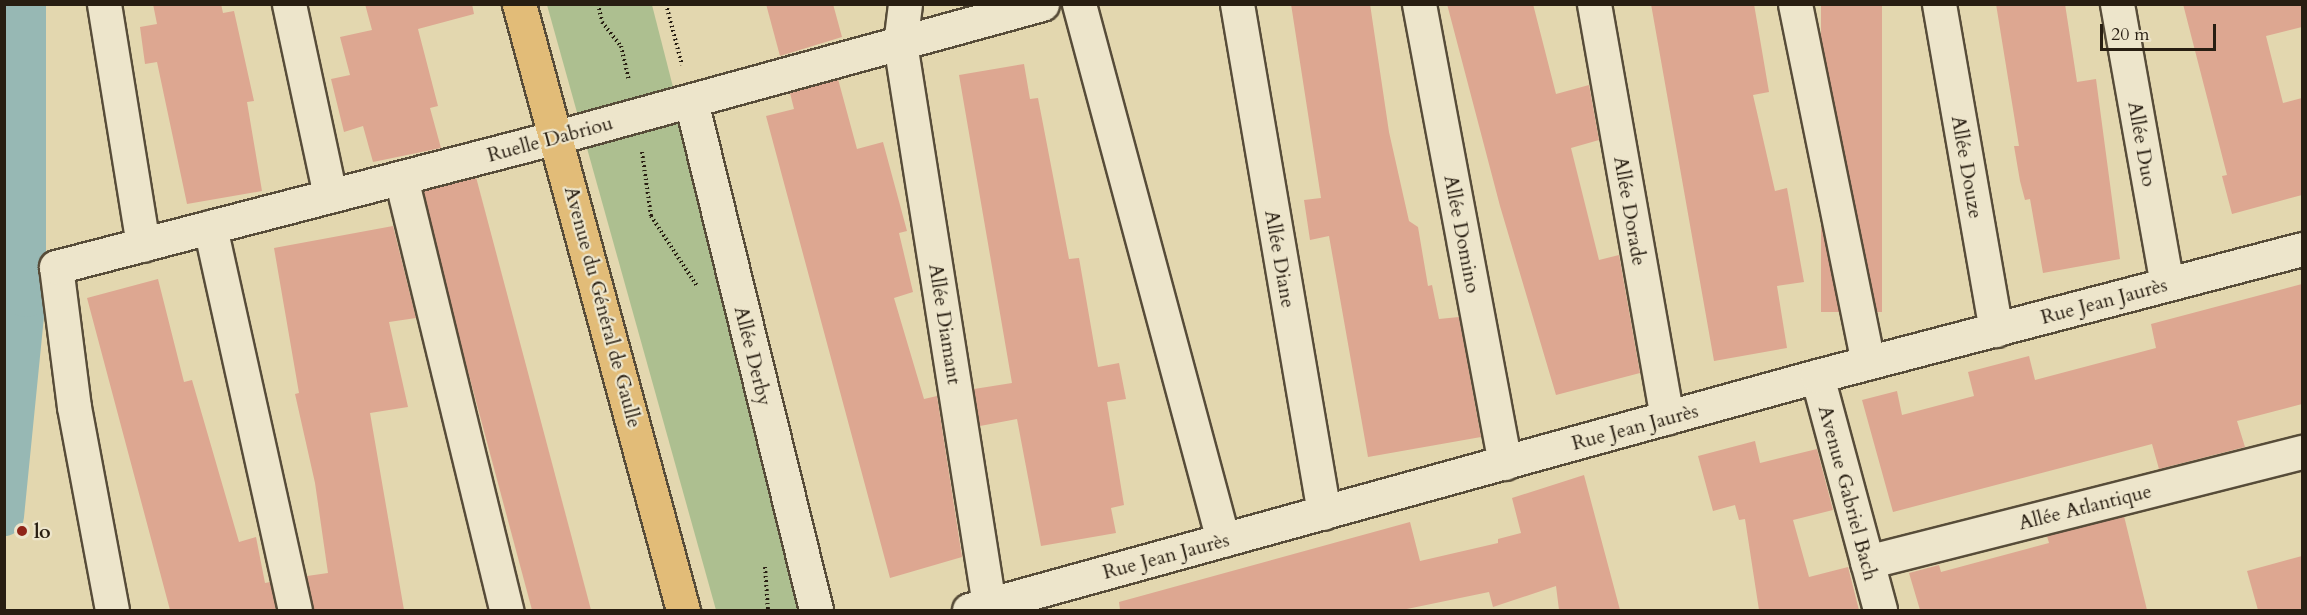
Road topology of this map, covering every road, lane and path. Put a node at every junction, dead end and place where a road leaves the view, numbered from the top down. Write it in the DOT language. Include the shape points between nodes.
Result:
graph roads {
  1 [pos="104,4"];
  2 [pos="289,4"];
  3 [pos="519,4"];
  4 [pos="598,4"];
  5 [pos="666,4"];
  6 [pos="905,4"];
  7 [pos="1042,4"];
  8 [pos="1079,4"];
  9 [pos="1237,4"];
  10 [pos="1419,4"];
  11 [pos="1594,4"];
  12 [pos="1795,4"];
  13 [pos="1939,4"];
  14 [pos="2117,4"];
  15 [pos="900,43"];
  16 [pos="691,101"];
  17 [pos="637,116"];
  18 [pos="557,137"];
  19 [pos="401,178"];
  20 [pos="330,196"];
  21 [pos="210,227"];
  22 [pos="143,245"];
  23 [pos="2302,249"];
  24 [pos="2167,284"];
  25 [pos="700,290"];
  26 [pos="1996,330"];
  27 [pos="1868,363"];
  28 [pos="1817,376"];
  29 [pos="1667,418"];
  30 [pos="2302,452"];
  31 [pos="1505,463"];
  32 [pos="1324,513"];
  33 [pos="1223,540"];
  34 [pos="765,557"];
  35 [pos="1867,562"];
  36 [pos="979,608"];
  37 [pos="112,610"];
  38 [pos="295,610"];
  39 [pos="506,610"];
  40 [pos="683,610"];
  41 [pos="768,610"];
  42 [pos="816,610"];
  43 [pos="1880,610"];
  1 -- 22 [label="street"];
  2 -- 20 [label="street"];
  3 -- 18 [label="main road, Avenue du Général de Gaulle"];
  4 -- 17 [label="path" via="603,22 621,46"];
  5 -- 16 [label="path"];
  6 -- 15 [label="street, Allée Diamant"];
  7 -- 15 [label="street, Ruelle Dabriou"];
  8 -- 33 [label="street"];
  9 -- 32 [label="street, Allée Diane"];
  10 -- 31 [label="street, Allée Domino"];
  11 -- 29 [label="street, Allée Dorade"];
  12 -- 27 [label="street"];
  13 -- 26 [label="street, Allée Douze"];
  14 -- 24 [label="street, Allée Duo"];
  15 -- 16 [label="street, Ruelle Dabriou"];
  15 -- 36 [label="street, Allée Diamant"];
  16 -- 17 [label="street, Ruelle Dabriou"];
  16 -- 42 [label="street, Allée Derby"];
  17 -- 18 [label="street, Ruelle Dabriou"];
  17 -- 25 [label="path" via="651,216"];
  18 -- 19 [label="street, Ruelle Dabriou"];
  18 -- 40 [label="main road, Avenue du Général de Gaulle"];
  19 -- 20 [label="street, Ruelle Dabriou"];
  19 -- 39 [label="street"];
  20 -- 21 [label="street, Ruelle Dabriou"];
  21 -- 22 [label="street, Ruelle Dabriou"];
  21 -- 38 [label="street"];
  22 -- 37 [label="street, Ruelle Dabriou" via="56,267 74,406"];
  23 -- 24 [label="street, Rue Jean Jaurès"];
  24 -- 26 [label="street, Rue Jean Jaurès"];
  26 -- 27 [label="street, Rue Jean Jaurès"];
  27 -- 28 [label="street, Rue Jean Jaurès"];
  28 -- 29 [label="street, Rue Jean Jaurès"];
  28 -- 35 [label="street, Avenue Gabriel Bach"];
  29 -- 31 [label="street, Rue Jean Jaurès"];
  30 -- 35 [label="street, Allée Atlantique"];
  31 -- 32 [label="street, Rue Jean Jaurès"];
  32 -- 33 [label="street, Rue Jean Jaurès"];
  33 -- 36 [label="street, Rue Jean Jaurès"];
  34 -- 41 [label="path"];
  35 -- 43 [label="street, Avenue Gabriel Bach"];
}
